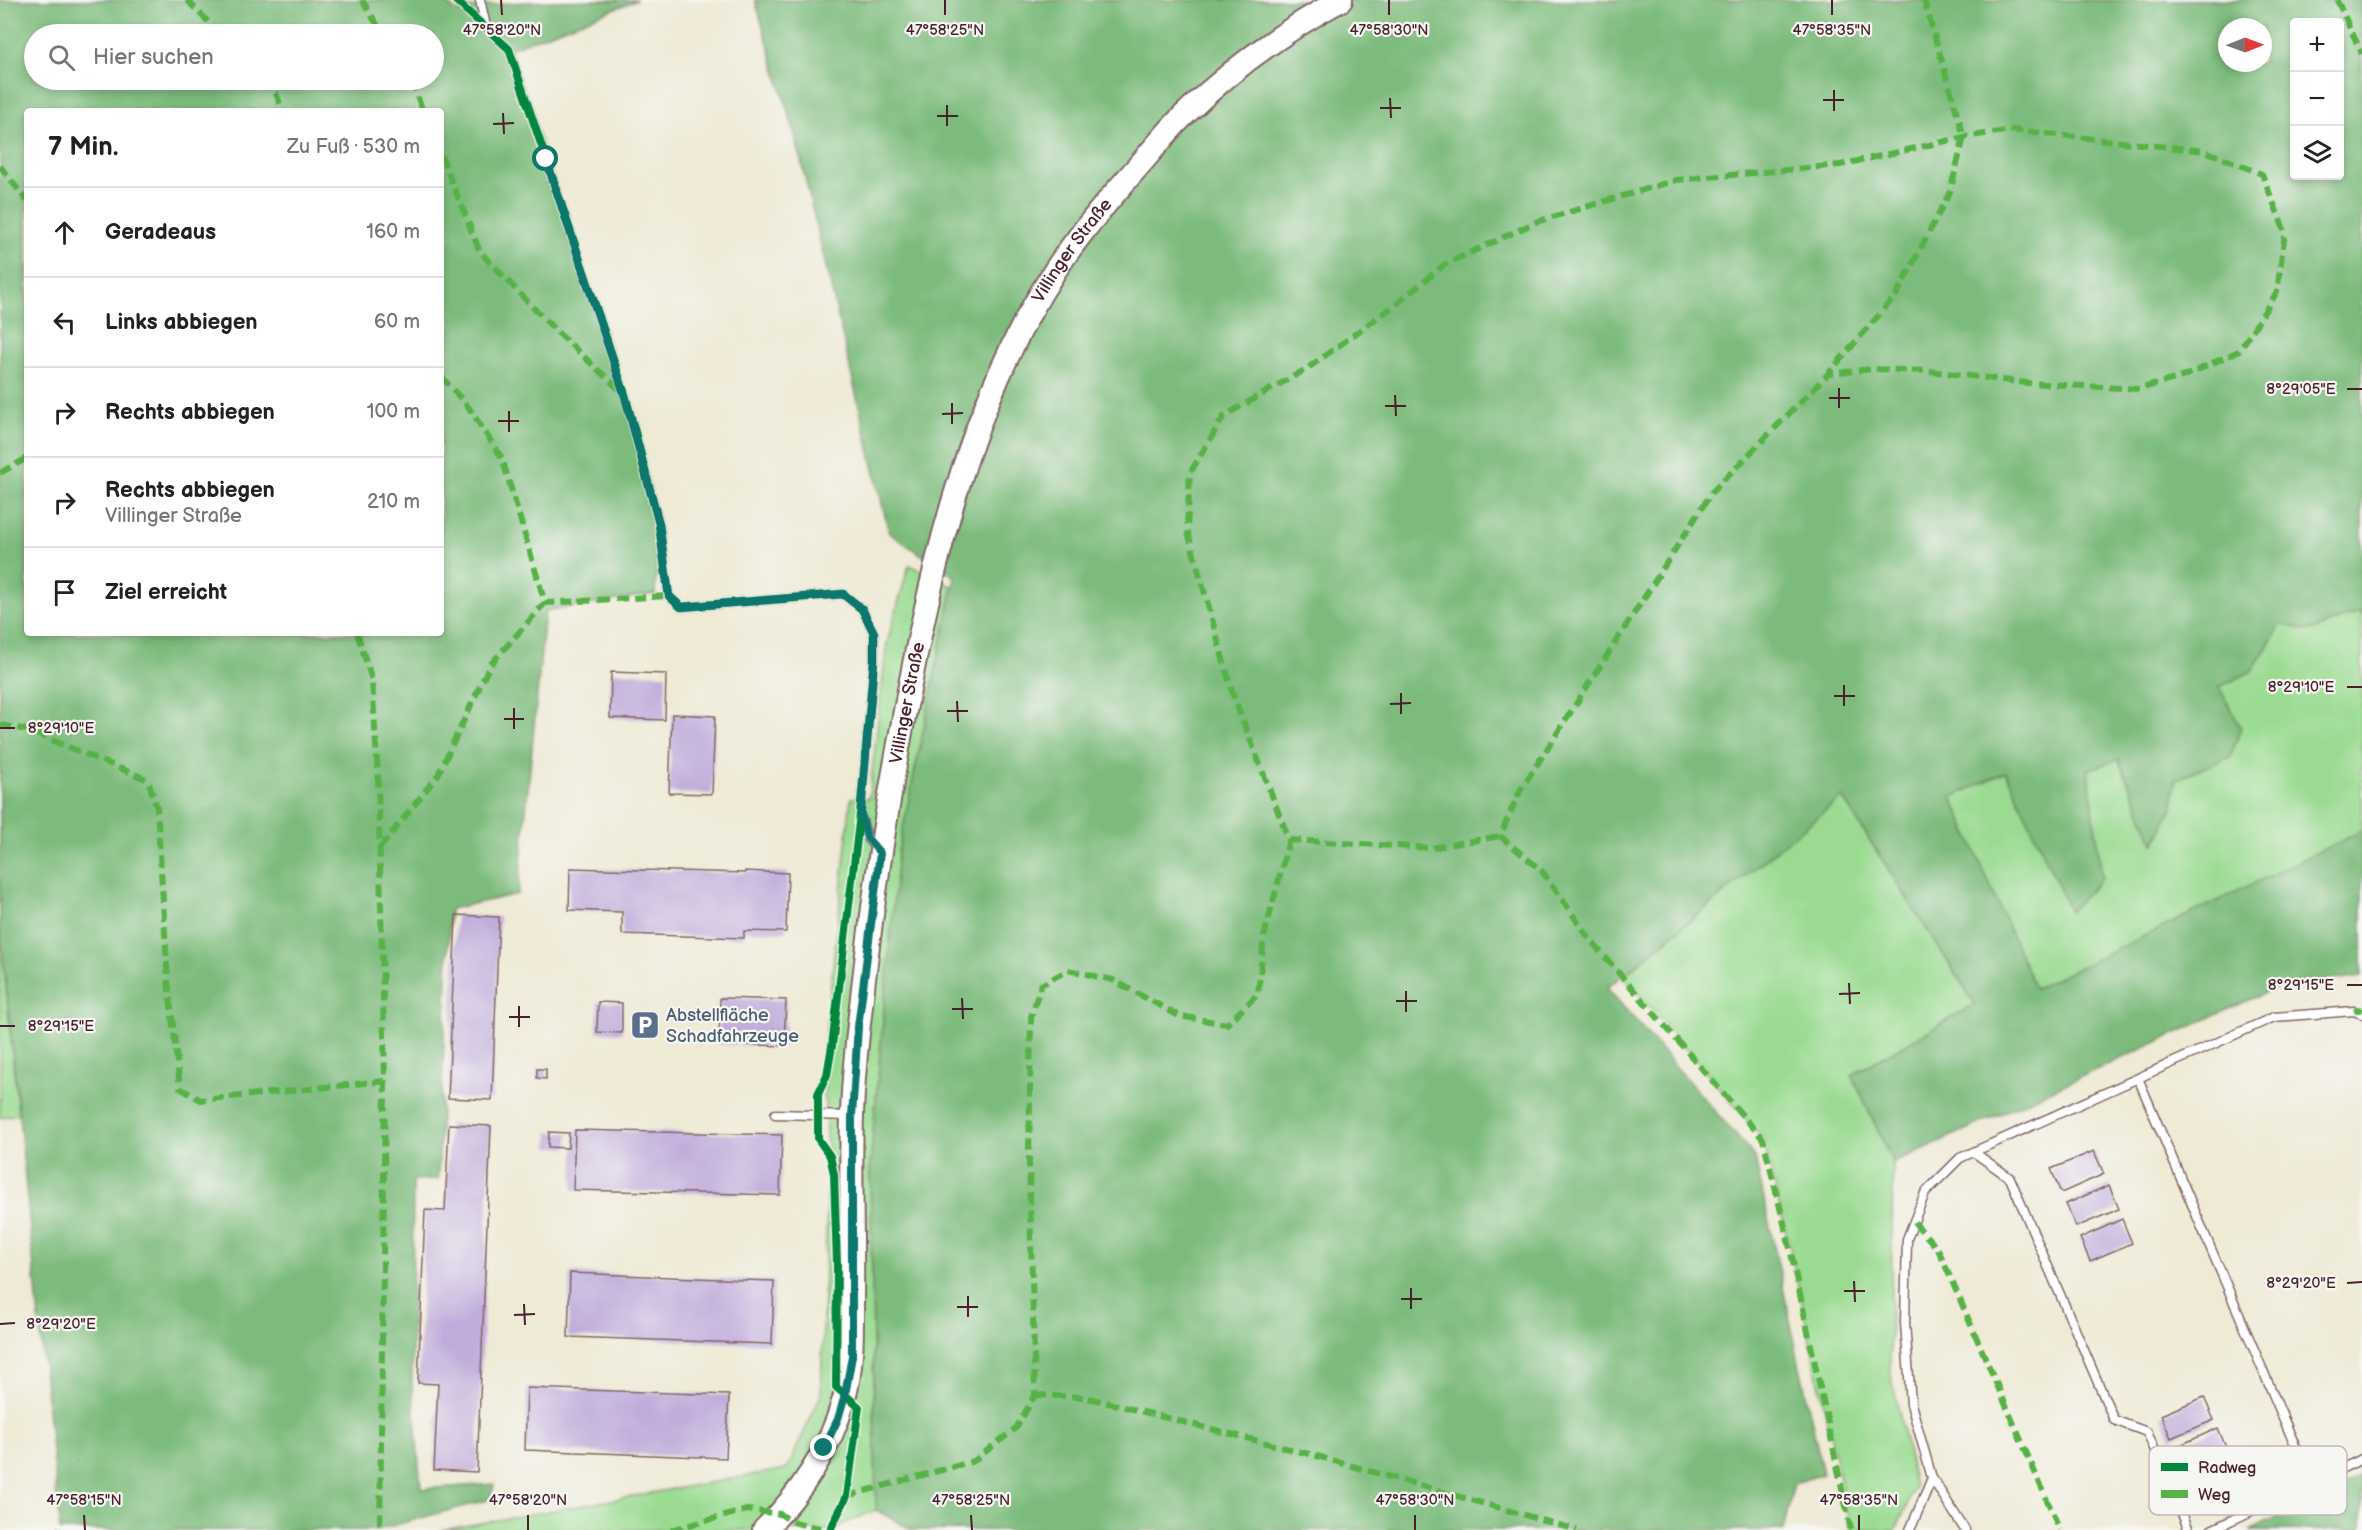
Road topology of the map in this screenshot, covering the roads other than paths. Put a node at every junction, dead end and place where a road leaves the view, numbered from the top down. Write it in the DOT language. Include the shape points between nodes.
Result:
graph roads {
  1 [pos="455,0"];
  2 [pos="480,0"];
  3 [pos="1341,0"];
  4 [pos="483,24"];
  5 [pos="880,853"];
  6 [pos="2362,1014"];
  7 [pos="2138,1078"];
  8 [pos="775,1114"];
  9 [pos="852,1116"];
  10 [pos="1975,1153"];
  11 [pos="2153,1446"];
  12 [pos="2294,1446"];
  13 [pos="2362,1459"];
  14 [pos="2347,1466"];
  15 [pos="1932,1478"];
  16 [pos="2183,1515"];
  17 [pos="2243,1515"];
  18 [pos="764,1530"];
  19 [pos="1910,1530"];
  20 [pos="1965,1530"];
  21 [pos="2189,1530"];
  22 [pos="2211,1530"];
  1 -- 4 [label="lane"];
  2 -- 4 [label="lane"];
  3 -- 5 [label="main road, Villinger Straße" via="1311,16 1240,66 1180,118 1107,202 1057,268 1015,340 983,411 953,502 909,687"];
  4 -- 5 [label="lane" via="509,49 624,394 659,524 669,596 681,607 700,607 843,594 862,609 874,633 861,814 867,838"];
  5 -- 9 [label="main road, Villinger Straße" via="858,1027"];
  6 -- 7 [label="lane" via="2354,1011 2274,1017"];
  7 -- 10 [label="lane"];
  7 -- 12 [label="lane"];
  8 -- 9 [label="lane"];
  9 -- 18 [label="main road, Villinger Straße" via="852,1356 845,1395 838,1419 807,1479"];
  10 -- 11 [label="lane" via="2010,1178 2114,1420 2147,1431"];
  10 -- 15 [label="lane" via="1960,1158 1925,1193 1907,1239 1905,1323 1911,1404"];
  13 -- 14 [label="lane"];
  15 -- 19 [label="lane"];
  15 -- 20 [label="lane"];
  16 -- 21 [label="lane"];
  17 -- 22 [label="lane"];
}
